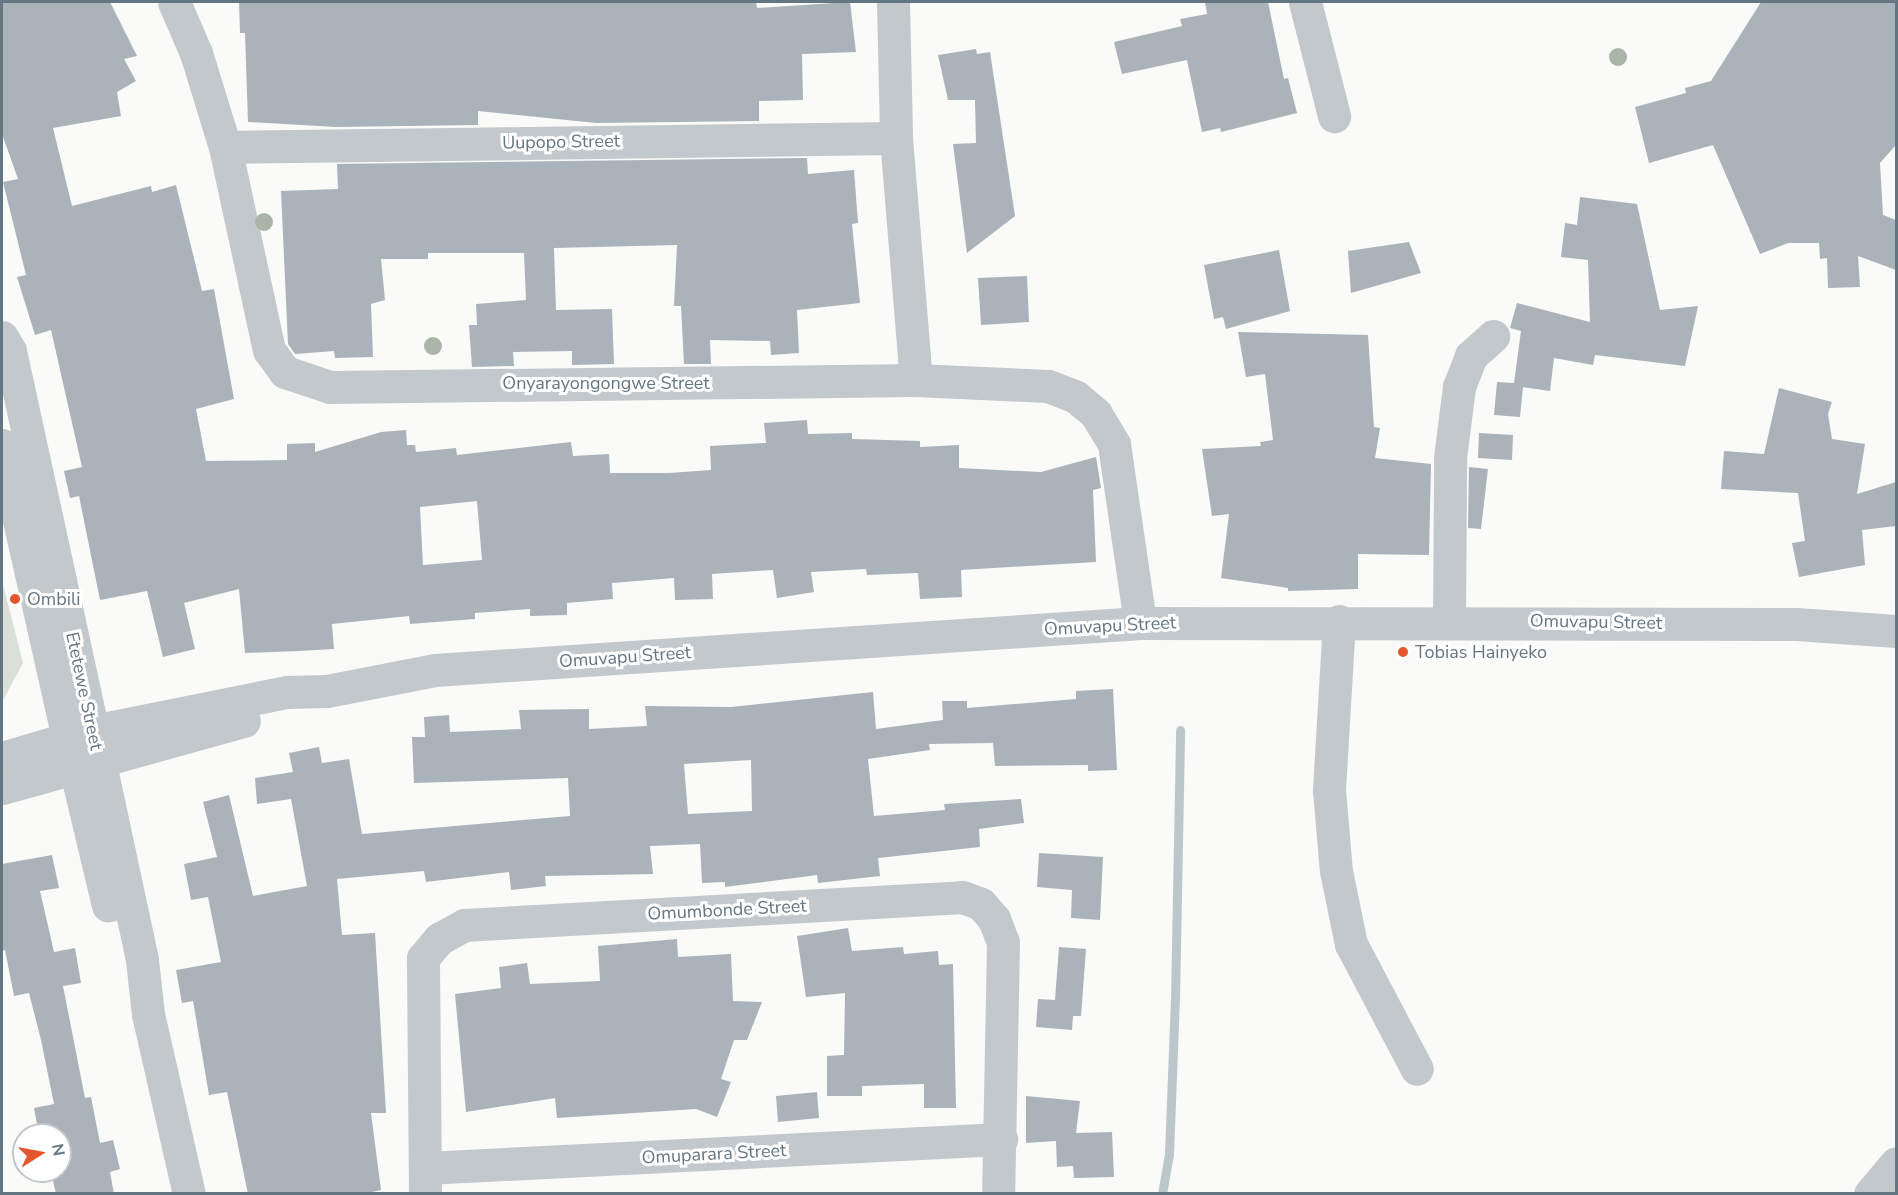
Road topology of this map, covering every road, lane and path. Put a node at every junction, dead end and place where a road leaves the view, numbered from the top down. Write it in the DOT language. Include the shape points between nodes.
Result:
graph roads {
  1 [pos="174,2"];
  2 [pos="893,2"];
  3 [pos="1305,2"];
  4 [pos="1334,116"];
  5 [pos="896,138"];
  6 [pos="225,147"];
  7 [pos="1493,336"];
  8 [pos="2,337"];
  9 [pos="916,380"];
  10 [pos="2,446"];
  11 [pos="1339,621"];
  12 [pos="1449,621"];
  13 [pos="1140,622"];
  14 [pos="1896,631"];
  15 [pos="83,749"];
  16 [pos="2,758"];
  17 [pos="2,788"];
  18 [pos="1417,1069"];
  19 [pos="1002,1139"];
  20 [pos="1896,1163"];
  21 [pos="425,1181"];
  22 [pos="189,1194"];
  23 [pos="998,1194"];
  24 [pos="1870,1194"];
  1 -- 6 [label="street, Onyarayongongwe Street" via="196,53"];
  2 -- 5 [label="street"];
  3 -- 4 [label="street"];
  5 -- 6 [label="street, Uupopo Street"];
  5 -- 9 [label="street"];
  6 -- 9 [label="street, Onyarayongongwe Street" via="269,350 285,372 330,387"];
  7 -- 12 [label="street" via="1471,356 1459,387 1450,458"];
  8 -- 15 [label="street, Etetewe Street" via="10,351"];
  9 -- 13 [label="street, Onyarayongongwe Street" via="1048,386 1076,397 1096,414 1114,444 1120,472"];
  10 -- 15 [label="street, Etetewe Street"];
  11 -- 12 [label="street, Omuvapu Street"];
  11 -- 13 [label="street, Omuvapu Street"];
  11 -- 18 [label="street" via="1329,790 1336,871 1351,944"];
  12 -- 14 [label="street, Omuvapu Street" via="1796,624"];
  13 -- 15 [label="street, Omuvapu Street" via="435,669 327,691 290,709"];
  15 -- 16 [label="street, Omuvapu Street"];
  15 -- 17 [label="street, Omuvapu Street"];
  15 -- 22 [label="street, Etetewe Street" via="123,966 148,1014"];
  19 -- 21 [label="street, Omuparara Street"];
  19 -- 21 [label="street, Omumbonde Street" via="1004,942 994,919 981,904 962,897 464,925 440,939 423,958"];
  19 -- 23 [label="street, Omumbonde Street"];
  20 -- 24 [label="street"];
}
